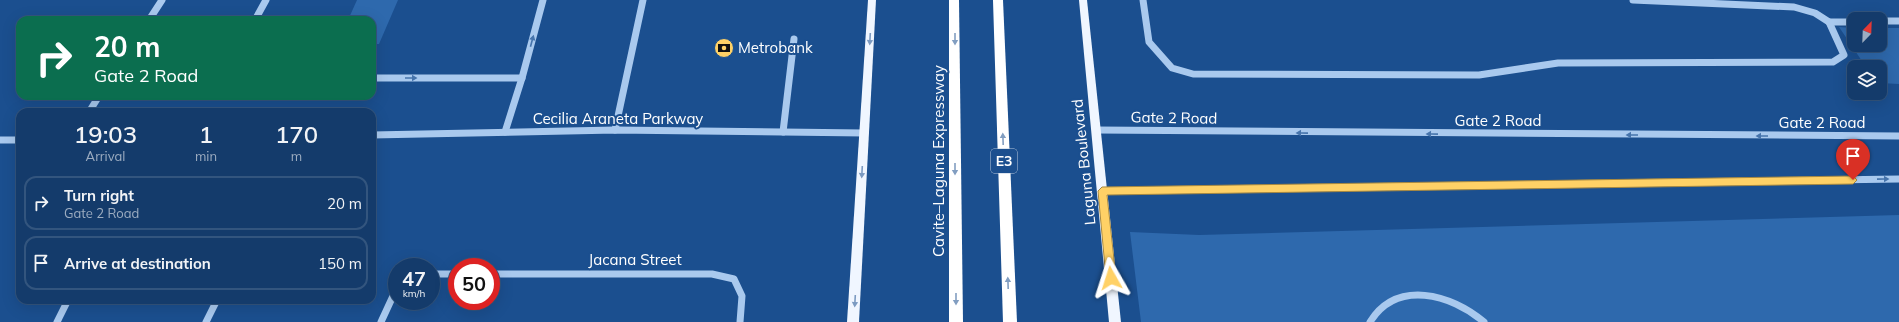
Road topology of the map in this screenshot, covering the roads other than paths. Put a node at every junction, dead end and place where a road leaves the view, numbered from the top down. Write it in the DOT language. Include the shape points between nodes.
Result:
graph roads {
  1 [pos="162,0"];
  2 [pos="266,0"];
  3 [pos="543,0"];
  4 [pos="643,0"];
  5 [pos="872,0"];
  6 [pos="954,0"];
  7 [pos="998,0"];
  8 [pos="1083,0"];
  9 [pos="1142,0"];
  10 [pos="1633,0"];
  11 [pos="152,16"];
  12 [pos="257,16"];
  13 [pos="1899,20"];
  14 [pos="1887,21"];
  15 [pos="1829,22"];
  16 [pos="1847,22"];
  17 [pos="794,39"];
  18 [pos="376,78"];
  19 [pos="522,78"];
  20 [pos="615,130"];
  21 [pos="1096,130"];
  22 [pos="505,132"];
  23 [pos="783,132"];
  24 [pos="864,133"];
  25 [pos="376,135"];
  26 [pos="1899,136"];
  27 [pos="0,140"];
  28 [pos="16,140"];
  29 [pos="1899,179"];
  30 [pos="1102,191"];
  31 [pos="500,274"];
  32 [pos="66,304"];
  33 [pos="215,304"];
  34 [pos="388,307"];
  35 [pos="57,322"];
  36 [pos="206,322"];
  37 [pos="381,322"];
  38 [pos="740,322"];
  39 [pos="853,322"];
  40 [pos="956,322"];
  41 [pos="1010,322"];
  42 [pos="1115,322"];
  43 [pos="1370,322"];
  44 [pos="1484,322"];
  1 -- 11 [label="street"];
  2 -- 12 [label="street"];
  19 -- 3 [label="street, one-way"];
  4 -- 20 [label="street"];
  5 -- 24 [label="main road, one-way"];
  6 -- 40 [label="highway, Cavite–Laguna Expressway, one-way"];
  41 -- 7 [label="highway, E3, one-way"];
  8 -- 21 [label="main road, Laguna Boulevard"];
  9 -- 15 [label="street" via="1149,42 1172,68 1193,74 1479,76 1558,63 1833,62 1844,55"];
  10 -- 15 [label="street" via="1794,7 1815,13"];
  13 -- 14 [label="street"];
  15 -- 16 [label="street"];
  17 -- 23 [label="street"];
  18 -- 19 [label="street, one-way"];
  19 -- 22 [label="street"];
  20 -- 22 [label="street, Cecilia Araneta Parkway"];
  20 -- 23 [label="street, Cecilia Araneta Parkway"];
  26 -- 21 [label="street, Gate 2 Road, one-way"];
  21 -- 30 [label="main road, Laguna Boulevard"];
  22 -- 25 [label="street, Cecilia Araneta Parkway"];
  23 -- 24 [label="street, Cecilia Araneta Parkway"];
  24 -- 39 [label="main road, one-way"];
  27 -- 28 [label="street"];
  30 -- 29 [label="street, one-way"];
  30 -- 42 [label="main road, Laguna Boulevard"];
  31 -- 38 [label="street, Jacana Street" via="712,274 734,279 742,296"];
  32 -- 35 [label="street"];
  33 -- 36 [label="street"];
  34 -- 37 [label="street"];
  43 -- 44 [label="street" via="1384,304 1416,294 1454,302"];
}
